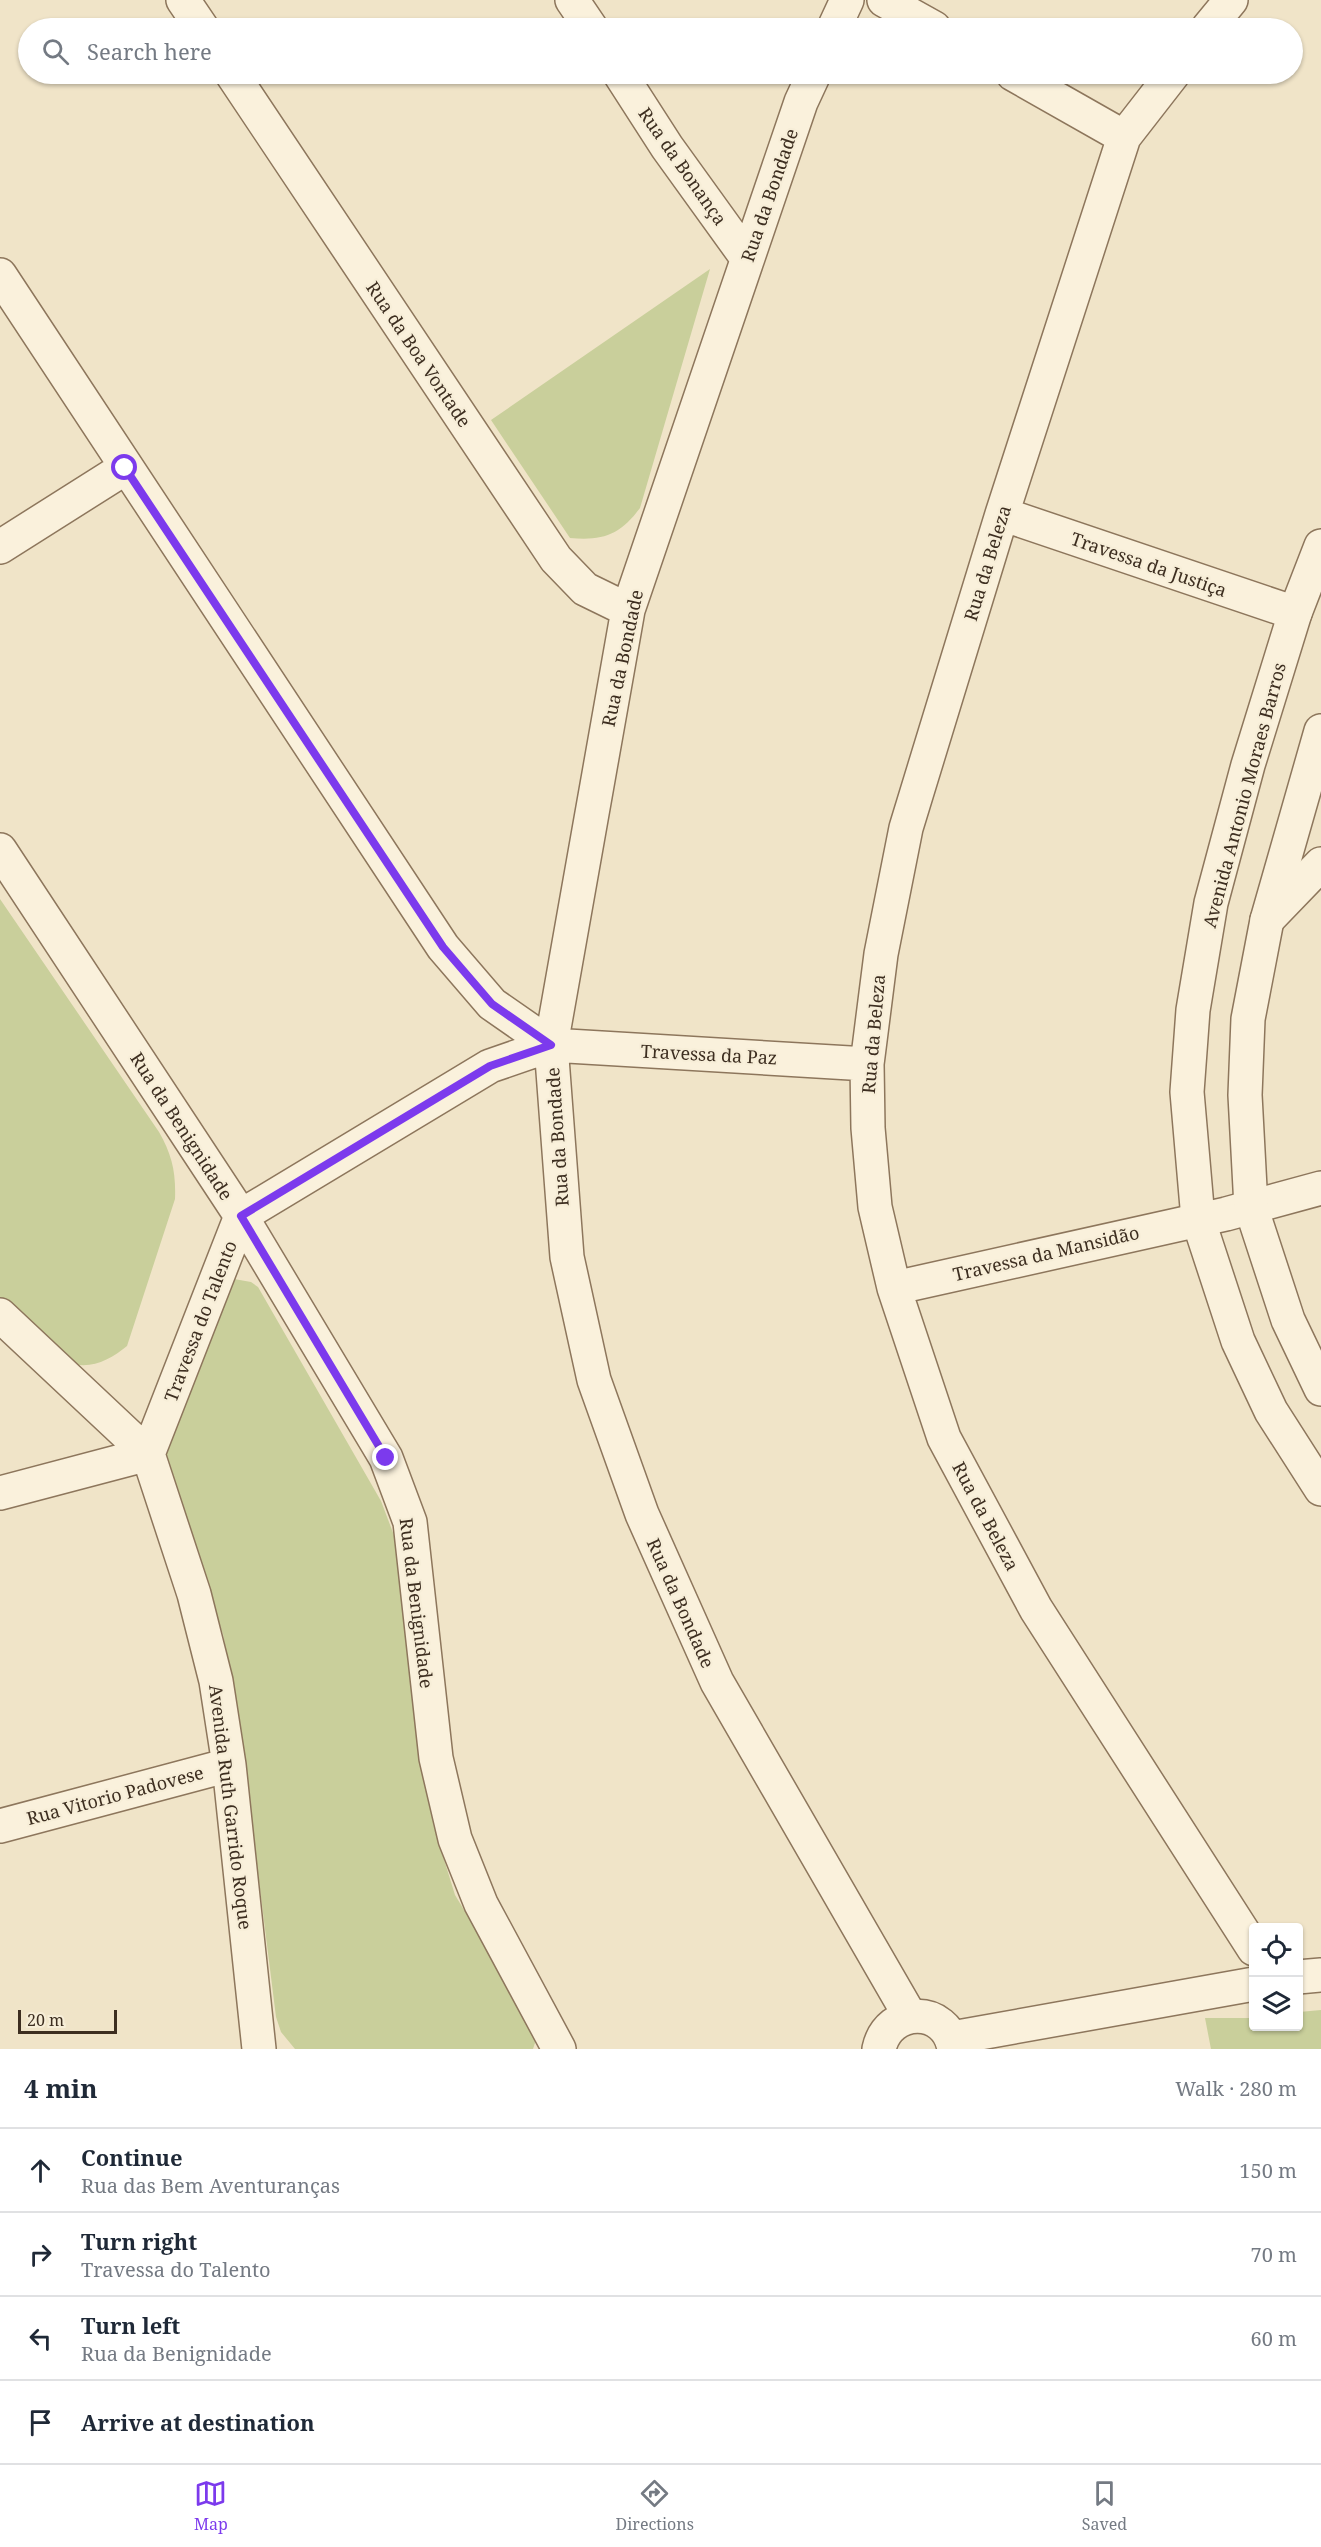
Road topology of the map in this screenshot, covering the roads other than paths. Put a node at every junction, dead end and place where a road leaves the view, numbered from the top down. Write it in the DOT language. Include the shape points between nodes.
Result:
graph roads {
  1 [pos="183,0"];
  2 [pos="572,0"];
  3 [pos="847,0"];
  4 [pos="884,0"];
  5 [pos="1231,0"];
  6 [pos="195,18"];
  7 [pos="584,18"];
  8 [pos="839,18"];
  9 [pos="916,18"];
  10 [pos="1216,18"];
  11 [pos="239,84"];
  12 [pos="627,84"];
  13 [pos="809,84"];
  14 [pos="1031,84"];
  15 [pos="1165,84"];
  16 [pos="1124,136"];
  17 [pos="747,258"];
  18 [pos="0,276"];
  19 [pos="125,468"];
  20 [pos="1002,514"];
  21 [pos="1321,546"];
  22 [pos="0,547"];
  23 [pos="628,610"];
  24 [pos="1295,613"];
  25 [pos="1321,731"];
  26 [pos="0,850"];
  27 [pos="1321,864"];
  28 [pos="1267,920"];
  29 [pos="551,1045"];
  30 [pos="867,1064"];
  31 [pos="1321,1188"];
  32 [pos="1251,1207"];
  33 [pos="241,1216"];
  34 [pos="1198,1219"];
  35 [pos="894,1288"];
  36 [pos="0,1315"];
  37 [pos="1321,1389"];
  38 [pos="148,1454"];
  39 [pos="1321,1489"];
  40 [pos="0,1493"];
  41 [pos="229,1765"];
  42 [pos="0,1826"];
  43 [pos="1249,1941"];
  44 [pos="1321,1975"];
  45 [pos="1303,1977"];
  46 [pos="1249,1985"];
  47 [pos="910,2016"];
  48 [pos="953,2043"];
  49 [pos="259,2049"];
  50 [pos="559,2049"];
  51 [pos="879,2049"];
  1 -- 6 [label="street"];
  2 -- 7 [label="street"];
  3 -- 8 [label="street"];
  4 -- 9 [label="street"];
  5 -- 10 [label="street"];
  11 -- 23 [label="street, Rua da Boa Vontade" via="556,559 585,589"];
  12 -- 17 [label="street, Rua da Bonança"];
  13 -- 17 [label="street, Rua da Bondade"];
  14 -- 16 [label="street"];
  15 -- 16 [label="street, Rua da Beleza"];
  16 -- 20 [label="street, Rua da Beleza"];
  17 -- 23 [label="street, Rua da Bondade"];
  18 -- 19 [label="street"];
  19 -- 22 [label="street"];
  19 -- 29 [label="street" via="443,947 492,1004"];
  20 -- 24 [label="street, Travessa da Justiça"];
  20 -- 30 [label="street, Rua da Beleza" via="906,828 880,954"];
  21 -- 24 [label="street, Avenida Antonio Moraes Barros"];
  23 -- 29 [label="street, Rua da Bondade"];
  24 -- 34 [label="street, Avenida Antonio Moraes Barros" via="1211,903 1193,1010 1187,1092"];
  25 -- 28 [label="street"];
  26 -- 33 [label="street, Rua da Benignidade"];
  27 -- 28 [label="street"];
  28 -- 32 [label="street" via="1248,1019 1245,1095"];
  29 -- 30 [label="street, Travessa da Paz"];
  29 -- 33 [label="street" via="490,1066"];
  29 -- 47 [label="street, Rua da Bondade" via="567,1257 594,1380 642,1514 717,1682"];
  30 -- 35 [label="street, Rua da Beleza" via="875,1208"];
  31 -- 32 [label="street, Travessa da Mansidão"];
  32 -- 34 [label="street, Travessa da Mansidão"];
  32 -- 37 [label="street" via="1288,1320"];
  33 -- 38 [label="street, Travessa do Talento"];
  33 -- 50 [label="street, Rua da Benignidade" via="386,1458 410,1522 436,1758 455,1839 481,1904"];
  34 -- 35 [label="street, Travessa da Mansidão"];
  34 -- 39 [label="street, Avenida Antonio Moraes Barros" via="1238,1341 1271,1411"];
  35 -- 43 [label="street, Rua da Beleza" via="944,1438 1036,1609"];
  36 -- 38 [label="street, Avenida Ruth Garrido Roque"];
  38 -- 40 [label="street"];
  38 -- 41 [label="street, Avenida Ruth Garrido Roque" via="194,1594 216,1681"];
  41 -- 42 [label="street, Rua Vitorio Padovese"];
  41 -- 49 [label="street, Avenida Ruth Garrido Roque"];
  44 -- 45 [label="street"];
  46 -- 48 [label="street"];
  47 -- 48 [label="street" via="935,2020"];
  47 -- 51 [label="street" via="888,2028"];
}
